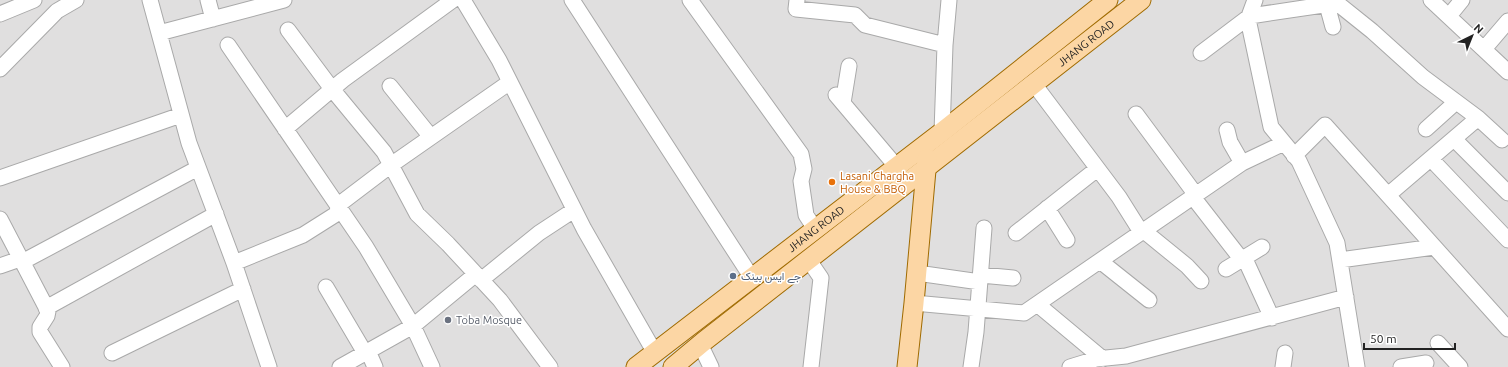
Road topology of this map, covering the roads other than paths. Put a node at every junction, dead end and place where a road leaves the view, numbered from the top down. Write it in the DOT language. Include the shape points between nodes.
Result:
graph roads {
  1 [pos="34,0"];
  2 [pos="76,0"];
  3 [pos="150,0"];
  4 [pos="208,0"];
  5 [pos="284,0"];
  6 [pos="453,0"];
  7 [pos="463,0"];
  8 [pos="572,0"];
  9 [pos="690,0"];
  10 [pos="797,0"];
  11 [pos="950,0"];
  12 [pos="1108,0"];
  13 [pos="1141,0"];
  14 [pos="1255,0"];
  15 [pos="1431,0"];
  16 [pos="1462,0"];
  17 [pos="268,2"];
  18 [pos="1338,4"];
  19 [pos="0,14"];
  20 [pos="1250,16"];
  21 [pos="1449,16"];
  22 [pos="213,19"];
  23 [pos="1508,21"];
  24 [pos="1333,27"];
  25 [pos="288,30"];
  26 [pos="159,33"];
  27 [pos="228,45"];
  28 [pos="945,45"];
  29 [pos="1484,49"];
  30 [pos="1201,53"];
  31 [pos="849,66"];
  32 [pos="0,69"];
  33 [pos="1508,72"];
  34 [pos="510,82"];
  35 [pos="1034,84"];
  36 [pos="390,86"];
  37 [pos="332,89"];
  38 [pos="1456,102"];
  39 [pos="1136,114"];
  40 [pos="181,115"];
  41 [pos="1478,118"];
  42 [pos="285,129"];
  43 [pos="1426,129"];
  44 [pos="1227,130"];
  45 [pos="431,137"];
  46 [pos="935,137"];
  47 [pos="1454,139"];
  48 [pos="1502,140"];
  49 [pos="1284,143"];
  50 [pos="1294,156"];
  51 [pos="1430,159"];
  52 [pos="1242,163"];
  53 [pos="391,165"];
  54 [pos="896,166"];
  55 [pos="926,167"];
  56 [pos="198,168"];
  57 [pos="1097,169"];
  58 [pos="0,178"];
  59 [pos="1508,194"];
  60 [pos="1388,195"];
  61 [pos="1194,196"];
  62 [pos="339,208"];
  63 [pos="1047,208"];
  64 [pos="574,210"];
  65 [pos="216,214"];
  66 [pos="0,219"];
  67 [pos="984,228"];
  68 [pos="815,229"];
  69 [pos="1143,232"];
  70 [pos="1016,234"];
  71 [pos="1067,240"];
  72 [pos="1508,240"];
  73 [pos="1262,246"];
  74 [pos="1434,247"];
  75 [pos="808,259"];
  76 [pos="1244,259"];
  77 [pos="21,260"];
  78 [pos="1340,260"];
  79 [pos="1100,261"];
  80 [pos="234,263"];
  81 [pos="0,266"];
  82 [pos="1226,269"];
  83 [pos="917,273"];
  84 [pos="478,277"];
  85 [pos="752,278"];
  86 [pos="981,278"];
  87 [pos="1013,278"];
  88 [pos="1201,281"];
  89 [pos="326,287"];
  90 [pos="243,289"];
  91 [pos="1346,297"];
  92 [pos="1149,300"];
  93 [pos="914,303"];
  94 [pos="1037,304"];
  95 [pos="46,308"];
  96 [pos="978,309"];
  97 [pos="1272,318"];
  98 [pos="413,326"];
  99 [pos="1508,329"];
  100 [pos="1438,343"];
  101 [pos="700,344"];
  102 [pos="367,352"];
  103 [pos="112,353"];
  104 [pos="655,353"];
  105 [pos="1103,359"];
  106 [pos="1426,363"];
  107 [pos="62,367"];
  108 [pos="269,367"];
  109 [pos="340,367"];
  110 [pos="375,367"];
  111 [pos="432,367"];
  112 [pos="550,367"];
  113 [pos="636,367"];
  114 [pos="673,367"];
  115 [pos="711,367"];
  116 [pos="811,367"];
  117 [pos="907,367"];
  118 [pos="971,367"];
  119 [pos="1070,367"];
  120 [pos="1357,367"];
  121 [pos="1400,367"];
  122 [pos="1460,367"];
  1 -- 19 [label="street"];
  2 -- 32 [label="street" via="57,11"];
  3 -- 26 [label="street"];
  4 -- 22 [label="street"];
  5 -- 17 [label="street"];
  6 -- 37 [label="street"];
  7 -- 34 [label="street"];
  8 -- 85 [label="street"];
  9 -- 68 [label="street" via="801,154 804,169 801,181 806,215"];
  10 -- 28 [label="street" via="796,9 855,15 865,24"];
  11 -- 28 [label="street"];
  12 -- 46 [label="main road, JHANG ROAD"];
  13 -- 35 [label="main road, JHANG ROAD"];
  14 -- 20 [label="street"];
  15 -- 21 [label="street"];
  16 -- 21 [label="street"];
  17 -- 22 [label="street"];
  18 -- 20 [label="street"];
  18 -- 24 [label="street"];
  18 -- 38 [label="street"];
  20 -- 30 [label="street"];
  20 -- 49 [label="street" via="1248,19 1271,127"];
  21 -- 29 [label="street"];
  22 -- 26 [label="street"];
  23 -- 29 [label="street"];
  25 -- 37 [label="street"];
  26 -- 40 [label="street"];
  27 -- 42 [label="street"];
  28 -- 46 [label="street"];
  29 -- 33 [label="street"];
  31 -- 54 [label="street" via="839,99"];
  34 -- 45 [label="street"];
  34 -- 64 [label="street"];
  35 -- 55 [label="main road, JHANG ROAD"];
  35 -- 57 [label="street"];
  36 -- 45 [label="street"];
  37 -- 42 [label="street"];
  37 -- 53 [label="street" via="384,152"];
  38 -- 41 [label="street"];
  38 -- 43 [label="street"];
  39 -- 61 [label="street"];
  40 -- 56 [label="street"];
  40 -- 58 [label="street"];
  41 -- 47 [label="street"];
  41 -- 48 [label="street"];
  42 -- 62 [label="street"];
  44 -- 52 [label="street" via="1230,142"];
  45 -- 53 [label="street"];
  46 -- 54 [label="main road, JHANG ROAD"];
  46 -- 55 [label="main road"];
  47 -- 51 [label="street"];
  47 -- 59 [label="street"];
  49 -- 50 [label="street"];
  49 -- 52 [label="street"];
  50 -- 60 [label="street" via="1325,125"];
  50 -- 78 [label="street" via="1299,161 1337,243"];
  51 -- 60 [label="street"];
  51 -- 72 [label="street"];
  52 -- 61 [label="street"];
  53 -- 62 [label="street"];
  53 -- 84 [label="street" via="417,214"];
  54 -- 68 [label="main road, JHANG ROAD"];
  55 -- 75 [label="main road, JHANG ROAD"];
  55 -- 83 [label="main road"];
  56 -- 65 [label="street"];
  56 -- 77 [label="street"];
  57 -- 63 [label="street"];
  57 -- 69 [label="street"];
  60 -- 74 [label="street"];
  61 -- 69 [label="street"];
  61 -- 76 [label="street"];
  62 -- 80 [label="street" via="303,236"];
  62 -- 98 [label="street" via="366,247"];
  63 -- 70 [label="street"];
  63 -- 71 [label="street"];
  64 -- 84 [label="street"];
  64 -- 104 [label="street"];
  65 -- 80 [label="street"];
  65 -- 95 [label="street"];
  66 -- 77 [label="street"];
  67 -- 86 [label="street"];
  68 -- 85 [label="main road, JHANG ROAD"];
  69 -- 79 [label="street"];
  69 -- 88 [label="street" via="1187,266"];
  73 -- 76 [label="street"];
  74 -- 78 [label="street"];
  74 -- 99 [label="street"];
  75 -- 101 [label="main road, JHANG ROAD"];
  75 -- 116 [label="street" via="821,278"];
  76 -- 82 [label="street"];
  76 -- 97 [label="street"];
  77 -- 81 [label="street"];
  77 -- 95 [label="street"];
  78 -- 91 [label="street"];
  79 -- 92 [label="street"];
  79 -- 94 [label="street"];
  80 -- 90 [label="street"];
  83 -- 86 [label="street"];
  83 -- 93 [label="main road"];
  84 -- 98 [label="street"];
  84 -- 112 [label="street" via="500,300"];
  85 -- 104 [label="main road, JHANG ROAD"];
  86 -- 87 [label="street"];
  86 -- 96 [label="street"];
  89 -- 102 [label="street"];
  90 -- 103 [label="street"];
  90 -- 108 [label="street"];
  91 -- 97 [label="street"];
  91 -- 120 [label="street"];
  93 -- 96 [label="street"];
  93 -- 117 [label="main road"];
  94 -- 96 [label="street" via="1024,313"];
  94 -- 105 [label="street"];
  95 -- 107 [label="street" via="47,316 40,327 40,332"];
  96 -- 118 [label="street"];
  97 -- 105 [label="street" via="1126,356"];
  98 -- 102 [label="street"];
  98 -- 111 [label="street"];
  100 -- 122 [label="street"];
  101 -- 114 [label="main road, JHANG ROAD"];
  101 -- 115 [label="street"];
  102 -- 109 [label="street"];
  102 -- 110 [label="street"];
  104 -- 113 [label="main road, JHANG ROAD"];
  105 -- 119 [label="street"];
  106 -- 121 [label="street"];
}
